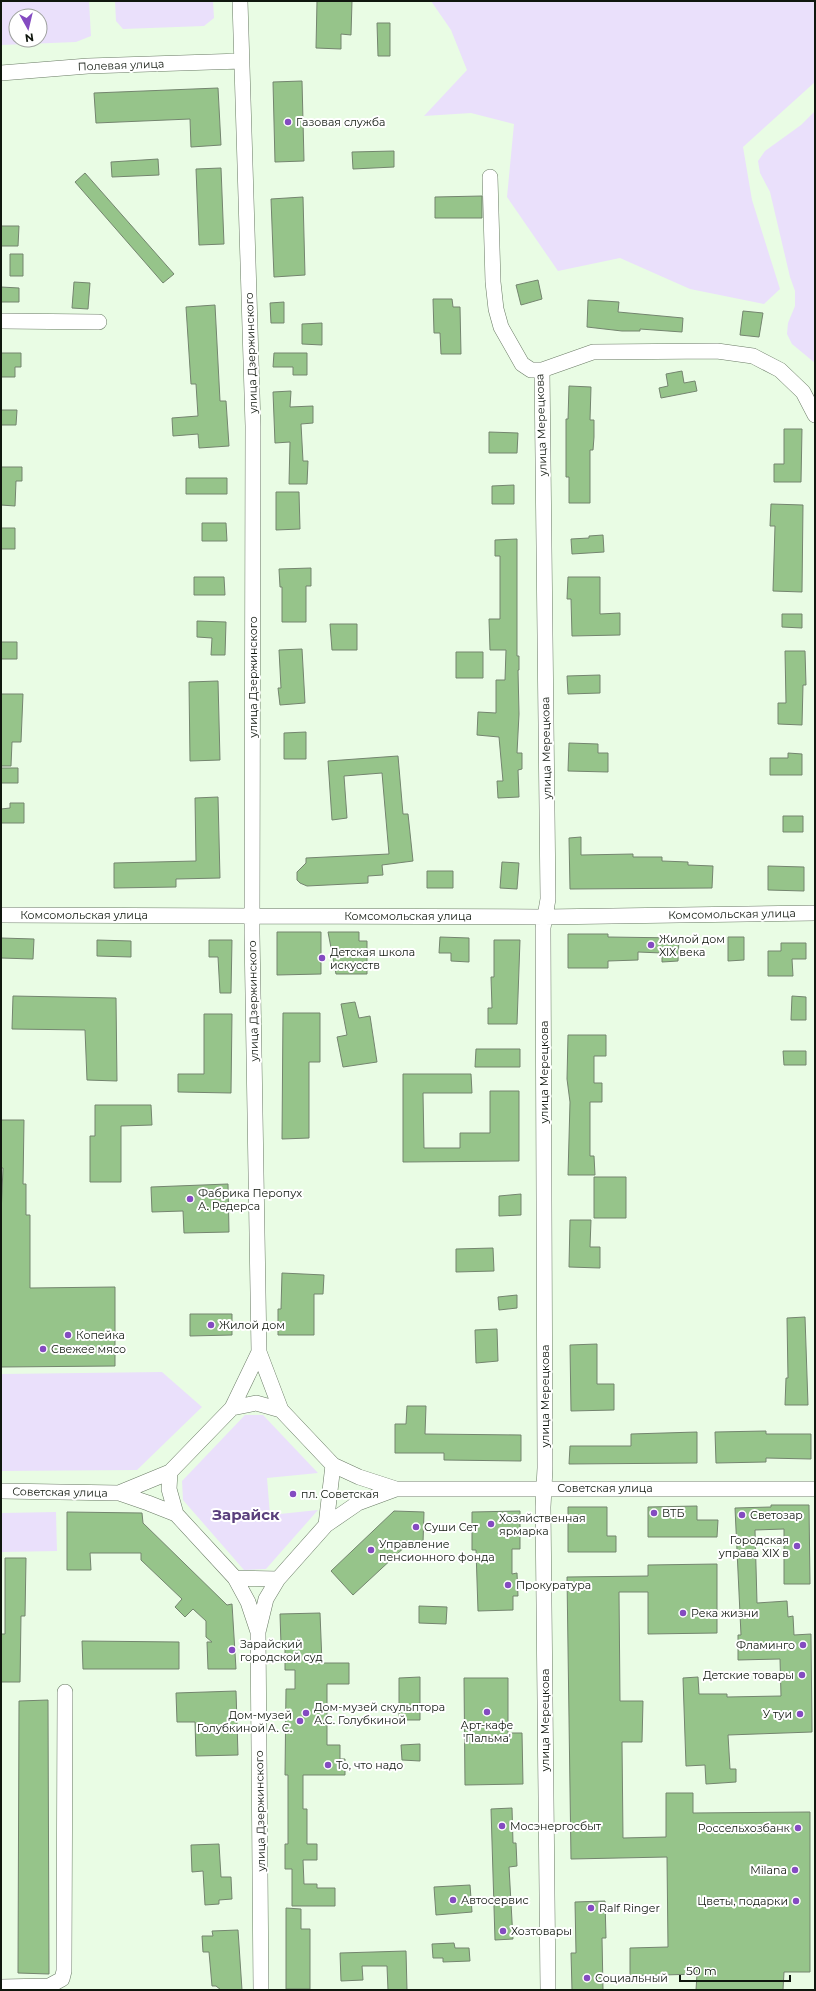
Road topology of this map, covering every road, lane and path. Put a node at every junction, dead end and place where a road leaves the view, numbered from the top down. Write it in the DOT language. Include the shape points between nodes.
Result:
graph roads {
  1 [pos="240,1"];
  2 [pos="242,61"];
  3 [pos="1,73"];
  4 [pos="490,177"];
  5 [pos="1,321"];
  6 [pos="99,322"];
  7 [pos="542,370"];
  8 [pos="815,415"];
  9 [pos="815,913"];
  10 [pos="1,915"];
  11 [pos="252,916"];
  12 [pos="545,917"];
  13 [pos="259,1352"];
  14 [pos="232,1408"];
  15 [pos="280,1410"];
  16 [pos="333,1465"];
  17 [pos="170,1472"];
  18 [pos="544,1488"];
  19 [pos="396,1489"];
  20 [pos="815,1489"];
  21 [pos="1,1491"];
  22 [pos="119,1493"];
  23 [pos="176,1514"];
  24 [pos="326,1525"];
  25 [pos="234,1578"];
  26 [pos="278,1579"];
  27 [pos="258,1632"];
  28 [pos="65,1692"];
  29 [pos="1,1986"];
  30 [pos="261,1990"];
  31 [pos="548,1990"];
  1 -- 2 [label="street, улица Дзержинского"];
  2 -- 3 [label="street, Полевая улица" via="88,66"];
  2 -- 11 [label="street, улица Дзержинского" via="253,426"];
  4 -- 7 [label="street, улица Мерецкова" via="496,309 501,327 522,364 531,370"];
  5 -- 6 [label="street"];
  7 -- 8 [label="street" via="593,352 717,351 753,356 780,370 803,392"];
  7 -- 12 [label="street, улица Мерецкова" via="548,899"];
  9 -- 12 [label="street, Комсомольская улица"];
  10 -- 11 [label="street, Комсомольская улица"];
  11 -- 12 [label="street, Комсомольская улица"];
  11 -- 13 [label="street, улица Дзержинского"];
  12 -- 18 [label="street, улица Мерецкова"];
  13 -- 14 [label="street, улица Дзержинского"];
  13 -- 15 [label="street, улица Дзержинского"];
  14 -- 15 [label="street" via="256,1404"];
  14 -- 17 [label="street, улица Дзержинского"];
  15 -- 16 [label="street"];
  16 -- 19 [label="street, Советская улица" via="358,1477"];
  16 -- 24 [label="street"];
  17 -- 22 [label="street, Советская улица"];
  17 -- 23 [label="street" via="169,1489"];
  18 -- 19 [label="street, Советская улица"];
  18 -- 20 [label="street, Советская улица"];
  18 -- 31 [label="street, улица Мерецкова"];
  19 -- 24 [label="street, Советская улица" via="358,1503"];
  21 -- 22 [label="street, Советская улица"];
  22 -- 23 [label="street, Советская улица"];
  23 -- 25 [label="street, улица Дзержинского"];
  24 -- 26 [label="street, Советская улица"];
  25 -- 26 [label="street"];
  25 -- 27 [label="street, улица Дзержинского" via="248,1602"];
  26 -- 27 [label="street, улица Дзержинского" via="266,1599"];
  27 -- 30 [label="street, улица Дзержинского"];
  28 -- 29 [label="street" via="64,1971 62,1979 49,1986"];
}
